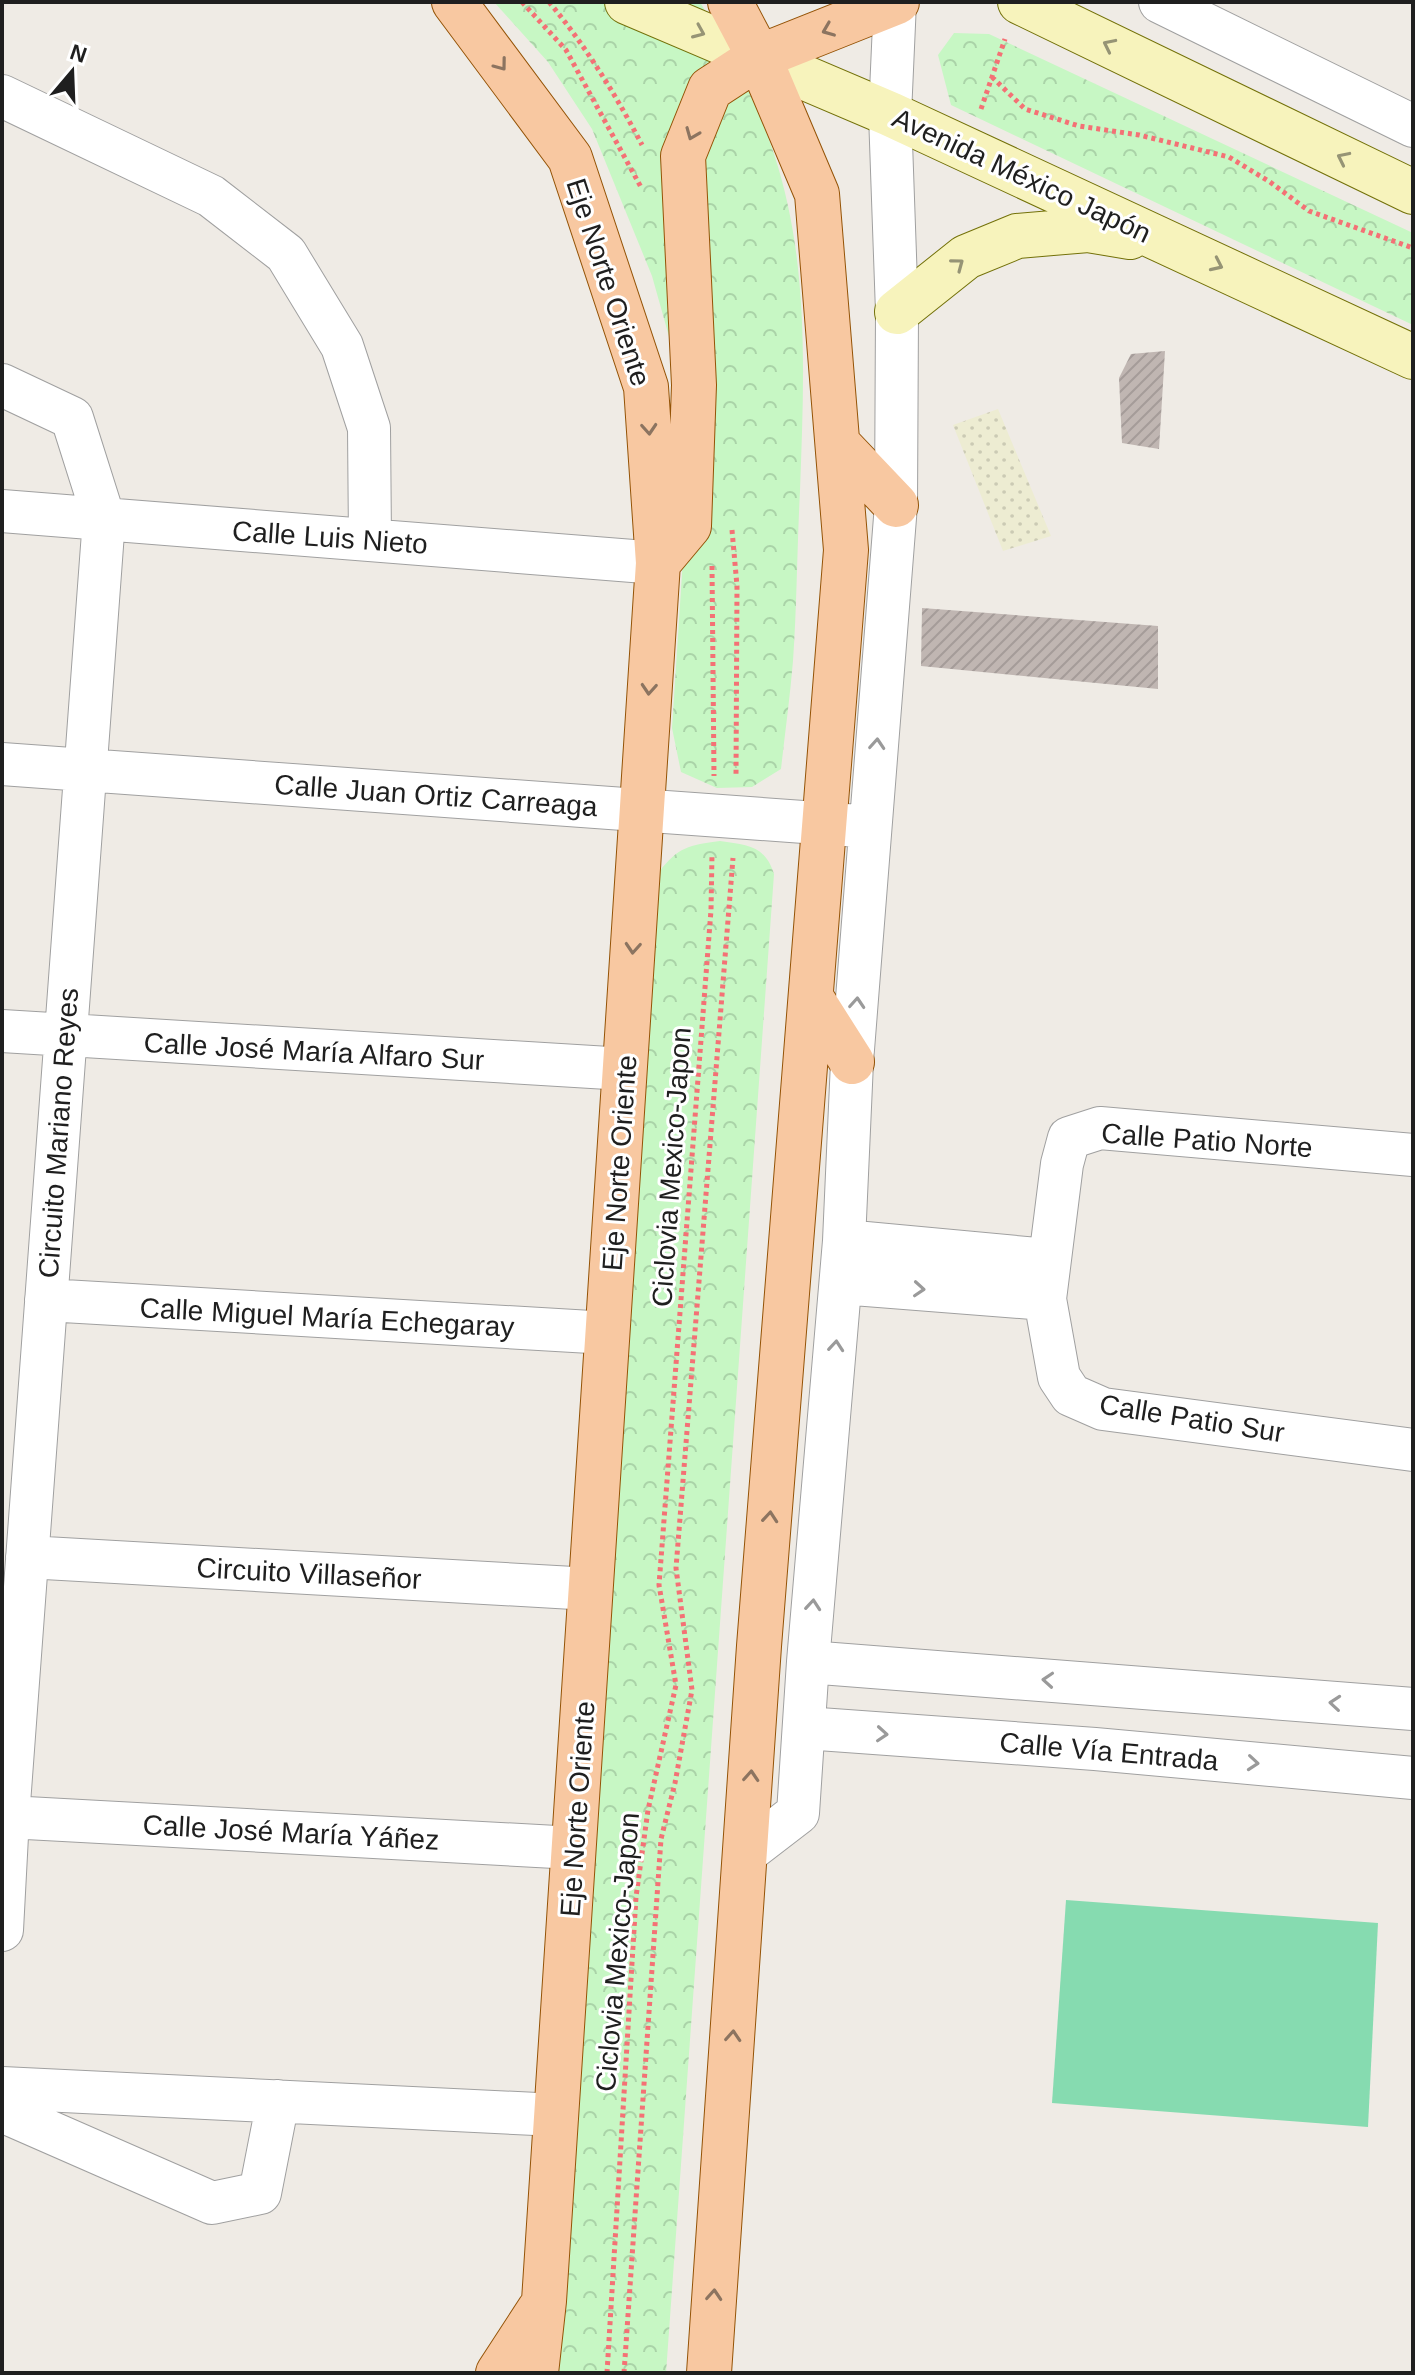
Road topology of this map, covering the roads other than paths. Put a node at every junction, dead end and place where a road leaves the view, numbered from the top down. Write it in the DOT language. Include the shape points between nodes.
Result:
graph roads {
  1 [pos="454,2"];
  2 [pos="627,2"];
  3 [pos="730,2"];
  4 [pos="896,2"];
  5 [pos="1160,2"];
  6 [pos="1013,20"];
  7 [pos="759,57"];
  8 [pos="2,96"];
  9 [pos="890,114"];
  10 [pos="1413,126"];
  11 [pos="1413,192"];
  12 [pos="1174,245"];
  13 [pos="897,312"];
  14 [pos="1413,357"];
  15 [pos="2,385"];
  16 [pos="838,444"];
  17 [pos="896,505"];
  18 [pos="2,511"];
  19 [pos="104,519"];
  20 [pos="370,540"];
  21 [pos="658,563"];
  22 [pos="2,764"];
  23 [pos="85,769"];
  24 [pos="642,810"];
  25 [pos="824,823"];
  26 [pos="871,827"];
  27 [pos="812,999"];
  28 [pos="2,1031"];
  29 [pos="66,1036"];
  30 [pos="852,1062"];
  31 [pos="625,1069"];
  32 [pos="1413,1155"];
  33 [pos="844,1241"];
  34 [pos="1047,1280"];
  35 [pos="841,1283"];
  36 [pos="46,1300"];
  37 [pos="608,1333"];
  38 [pos="1413,1450"];
  39 [pos="27,1557"];
  40 [pos="591,1589"];
  41 [pos="808,1662"];
  42 [pos="1098,1684"];
  43 [pos="1413,1709"];
  44 [pos="805,1728"];
  45 [pos="1095,1749"];
  46 [pos="1413,1778"];
  47 [pos="8,1817"];
  48 [pos="574,1848"];
  49 [pos="746,1853"];
  50 [pos="2,1930"];
  51 [pos="2,2088"];
  52 [pos="278,2101"];
  53 [pos="2,2111"];
  54 [pos="557,2115"];
  55 [pos="544,2301"];
  56 [pos="498,2373"];
  57 [pos="536,2373"];
  58 [pos="709,2373"];
  1 -- 21 [label="main road, Eje Norte Oriente, one-way" via="570,158 646,387"];
  2 -- 7 [label="street, Avenida México Japón, one-way"];
  3 -- 7 [label="main road"];
  4 -- 7 [label="main road, one-way"];
  4 -- 9 [label="street"];
  5 -- 10 [label="street"];
  11 -- 6 [label="street, one-way"];
  7 -- 9 [label="street, Avenida México Japón"];
  7 -- 16 [label="main road" via="817,194"];
  7 -- 21 [label="main road, one-way" via="710,89 683,156 694,385 689,526"];
  8 -- 20 [label="street" via="211,196 286,254 342,346 369,428"];
  9 -- 12 [label="street, Avenida México Japón"];
  9 -- 13 [label="street"];
  13 -- 12 [label="street, one-way" via="966,257 1017,236 1088,230"];
  12 -- 14 [label="street, Avenida México Japón, one-way"];
  13 -- 17 [label="street"];
  15 -- 19 [label="street, Circuito Mariano Reyes" via="72,418"];
  16 -- 17 [label="main road"];
  16 -- 25 [label="main road" via="846,550"];
  26 -- 17 [label="street, one-way"];
  18 -- 19 [label="street, Calle Luis Nieto"];
  19 -- 20 [label="street, Calle Luis Nieto"];
  19 -- 23 [label="street, Circuito Mariano Reyes"];
  20 -- 21 [label="street, Calle Luis Nieto"];
  21 -- 24 [label="main road, Eje Norte Oriente, one-way"];
  22 -- 23 [label="street, Calle Juan Ortiz Carreaga"];
  23 -- 24 [label="street, Calle Juan Ortiz Carreaga"];
  23 -- 29 [label="street, Circuito Mariano Reyes"];
  24 -- 25 [label="street, Calle Juan Ortiz Carreaga"];
  24 -- 31 [label="main road, Eje Norte Oriente, one-way"];
  25 -- 26 [label="street, Calle Juan Ortiz Carreaga"];
  25 -- 27 [label="main road"];
  30 -- 26 [label="street, one-way"];
  27 -- 30 [label="main road"];
  49 -- 27 [label="main road, one-way"];
  28 -- 29 [label="street, Calle José María Alfaro Sur"];
  29 -- 31 [label="street, Calle José María Alfaro Sur"];
  29 -- 36 [label="street, Circuito Mariano Reyes"];
  30 -- 33 [label="street"];
  31 -- 37 [label="main road, Eje Norte Oriente"];
  32 -- 34 [label="street, Calle Patio Norte" via="1100,1128 1069,1138"];
  33 -- 34 [label="street"];
  33 -- 35 [label="street"];
  35 -- 34 [label="street, one-way"];
  34 -- 38 [label="street, Calle Patio Sur" via="1059,1377 1071,1395 1103,1409"];
  41 -- 35 [label="street, one-way"];
  36 -- 37 [label="street, Calle Miguel María Echegaray"];
  36 -- 39 [label="street, Circuito Mariano Reyes"];
  37 -- 40 [label="main road, Eje Norte Oriente"];
  39 -- 40 [label="street, Circuito Villaseñor"];
  39 -- 47 [label="street, Circuito Mariano Reyes"];
  40 -- 48 [label="main road, Eje Norte Oriente"];
  42 -- 41 [label="street, one-way"];
  41 -- 44 [label="street"];
  43 -- 42 [label="street, one-way"];
  42 -- 45 [label="street"];
  44 -- 45 [label="street, Calle Vía Entrada, one-way"];
  44 -- 49 [label="street" via="798,1813"];
  45 -- 46 [label="street, Calle Vía Entrada, one-way"];
  47 -- 48 [label="street, Calle José María Yáñez"];
  47 -- 50 [label="street, Circuito Mariano Reyes"];
  48 -- 54 [label="main road, Eje Norte Oriente"];
  58 -- 49 [label="main road, one-way"];
  51 -- 52 [label="street"];
  52 -- 53 [label="street" via="260,2193 212,2203"];
  52 -- 54 [label="street"];
  54 -- 55 [label="main road, Eje Norte Oriente"];
  55 -- 56 [label="main road"];
  55 -- 57 [label="main road, Eje Norte Oriente"];
}
